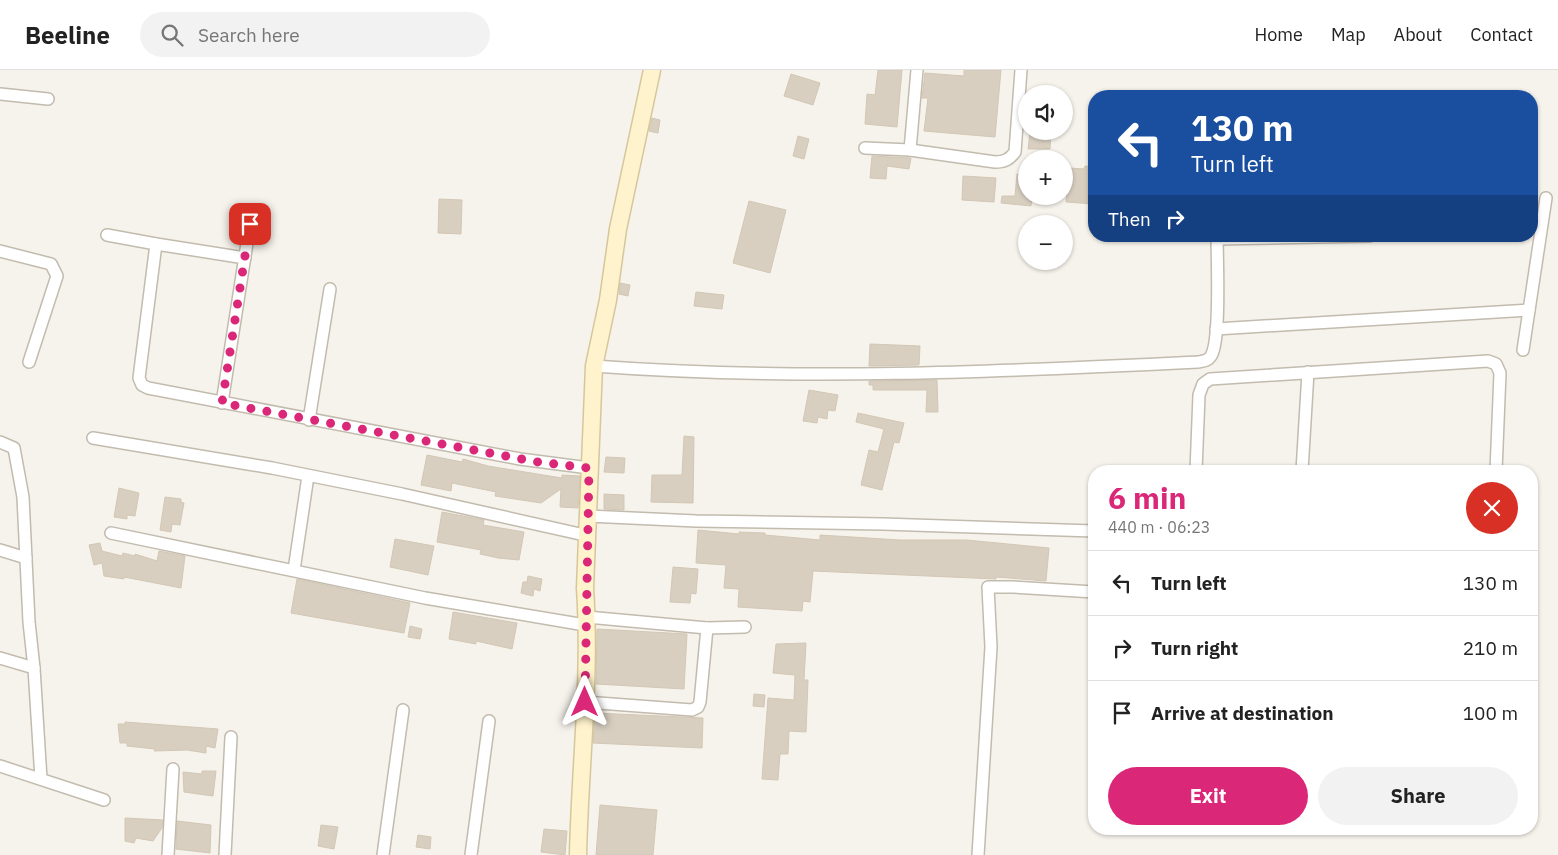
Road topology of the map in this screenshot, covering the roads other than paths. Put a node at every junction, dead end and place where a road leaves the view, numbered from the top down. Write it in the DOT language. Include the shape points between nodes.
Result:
graph roads {
  1 [pos="652,70"];
  2 [pos="917,70"];
  3 [pos="1021,70"];
  4 [pos="0,94"];
  5 [pos="48,99"];
  6 [pos="865,148"];
  7 [pos="910,150"];
  8 [pos="1546,198"];
  9 [pos="250,224"];
  10 [pos="1538,226"];
  11 [pos="106,235"];
  12 [pos="1217,242"];
  13 [pos="1535,242"];
  14 [pos="156,244"];
  15 [pos="0,251"];
  16 [pos="245,258"];
  17 [pos="330,289"];
  18 [pos="1529,310"];
  19 [pos="1216,329"];
  20 [pos="1523,350"];
  21 [pos="29,362"];
  22 [pos="594,366"];
  23 [pos="1308,372"];
  24 [pos="222,403"];
  25 [pos="309,420"];
  26 [pos="93,438"];
  27 [pos="0,442"];
  28 [pos="1196,465"];
  29 [pos="1302,465"];
  30 [pos="1496,465"];
  31 [pos="589,468"];
  32 [pos="308,476"];
  33 [pos="588,516"];
  34 [pos="1088,532"];
  35 [pos="111,533"];
  36 [pos="589,536"];
  37 [pos="0,550"];
  38 [pos="26,558"];
  39 [pos="294,570"];
  40 [pos="1088,592"];
  41 [pos="586,621"];
  42 [pos="745,626"];
  43 [pos="707,628"];
  44 [pos="0,658"];
  45 [pos="34,668"];
  46 [pos="585,702"];
  47 [pos="403,710"];
  48 [pos="489,721"];
  49 [pos="231,737"];
  50 [pos="0,766"];
  51 [pos="173,769"];
  52 [pos="41,779"];
  53 [pos="104,800"];
  54 [pos="168,855"];
  55 [pos="225,855"];
  56 [pos="383,855"];
  57 [pos="470,855"];
  58 [pos="578,855"];
  59 [pos="978,855"];
  1 -- 22 [label="main road" via="618,229"];
  2 -- 7 [label="street"];
  3 -- 7 [label="street" via="1015,152 1011,158 995,162"];
  4 -- 5 [label="street"];
  6 -- 7 [label="street"];
  8 -- 10 [label="street"];
  9 -- 16 [label="street"];
  11 -- 14 [label="street"];
  12 -- 19 [label="street"];
  13 -- 18 [label="street"];
  14 -- 16 [label="street"];
  14 -- 24 [label="street" via="140,382 148,388"];
  15 -- 21 [label="street" via="52,264 57,276"];
  16 -- 24 [label="street"];
  17 -- 25 [label="street"];
  18 -- 19 [label="street"];
  18 -- 20 [label="street"];
  19 -- 22 [label="street" via="1212,354 1208,360 1198,362 961,373 763,372"];
  22 -- 31 [label="main road"];
  23 -- 28 [label="street" via="1210,379 1203,384"];
  23 -- 29 [label="street"];
  23 -- 30 [label="street" via="1488,361 1496,364 1500,373"];
  24 -- 25 [label="street"];
  25 -- 31 [label="street" via="538,462"];
  26 -- 32 [label="street"];
  27 -- 38 [label="street" via="14,448 17,459 23,497"];
  31 -- 33 [label="main road"];
  32 -- 36 [label="street"];
  32 -- 39 [label="street"];
  33 -- 34 [label="street" via="696,522"];
  33 -- 36 [label="main road"];
  35 -- 39 [label="street"];
  36 -- 41 [label="main road"];
  37 -- 38 [label="street"];
  38 -- 45 [label="street"];
  39 -- 41 [label="street" via="425,598"];
  40 -- 59 [label="street" via="988,587 991,647"];
  41 -- 43 [label="street"];
  41 -- 46 [label="main road"];
  42 -- 43 [label="street"];
  43 -- 46 [label="street" via="698,708"];
  44 -- 45 [label="street"];
  45 -- 52 [label="street"];
  46 -- 58 [label="main road"];
  47 -- 56 [label="street"];
  48 -- 57 [label="street"];
  49 -- 55 [label="street"];
  50 -- 52 [label="street"];
  51 -- 54 [label="street"];
  52 -- 53 [label="street"];
}
